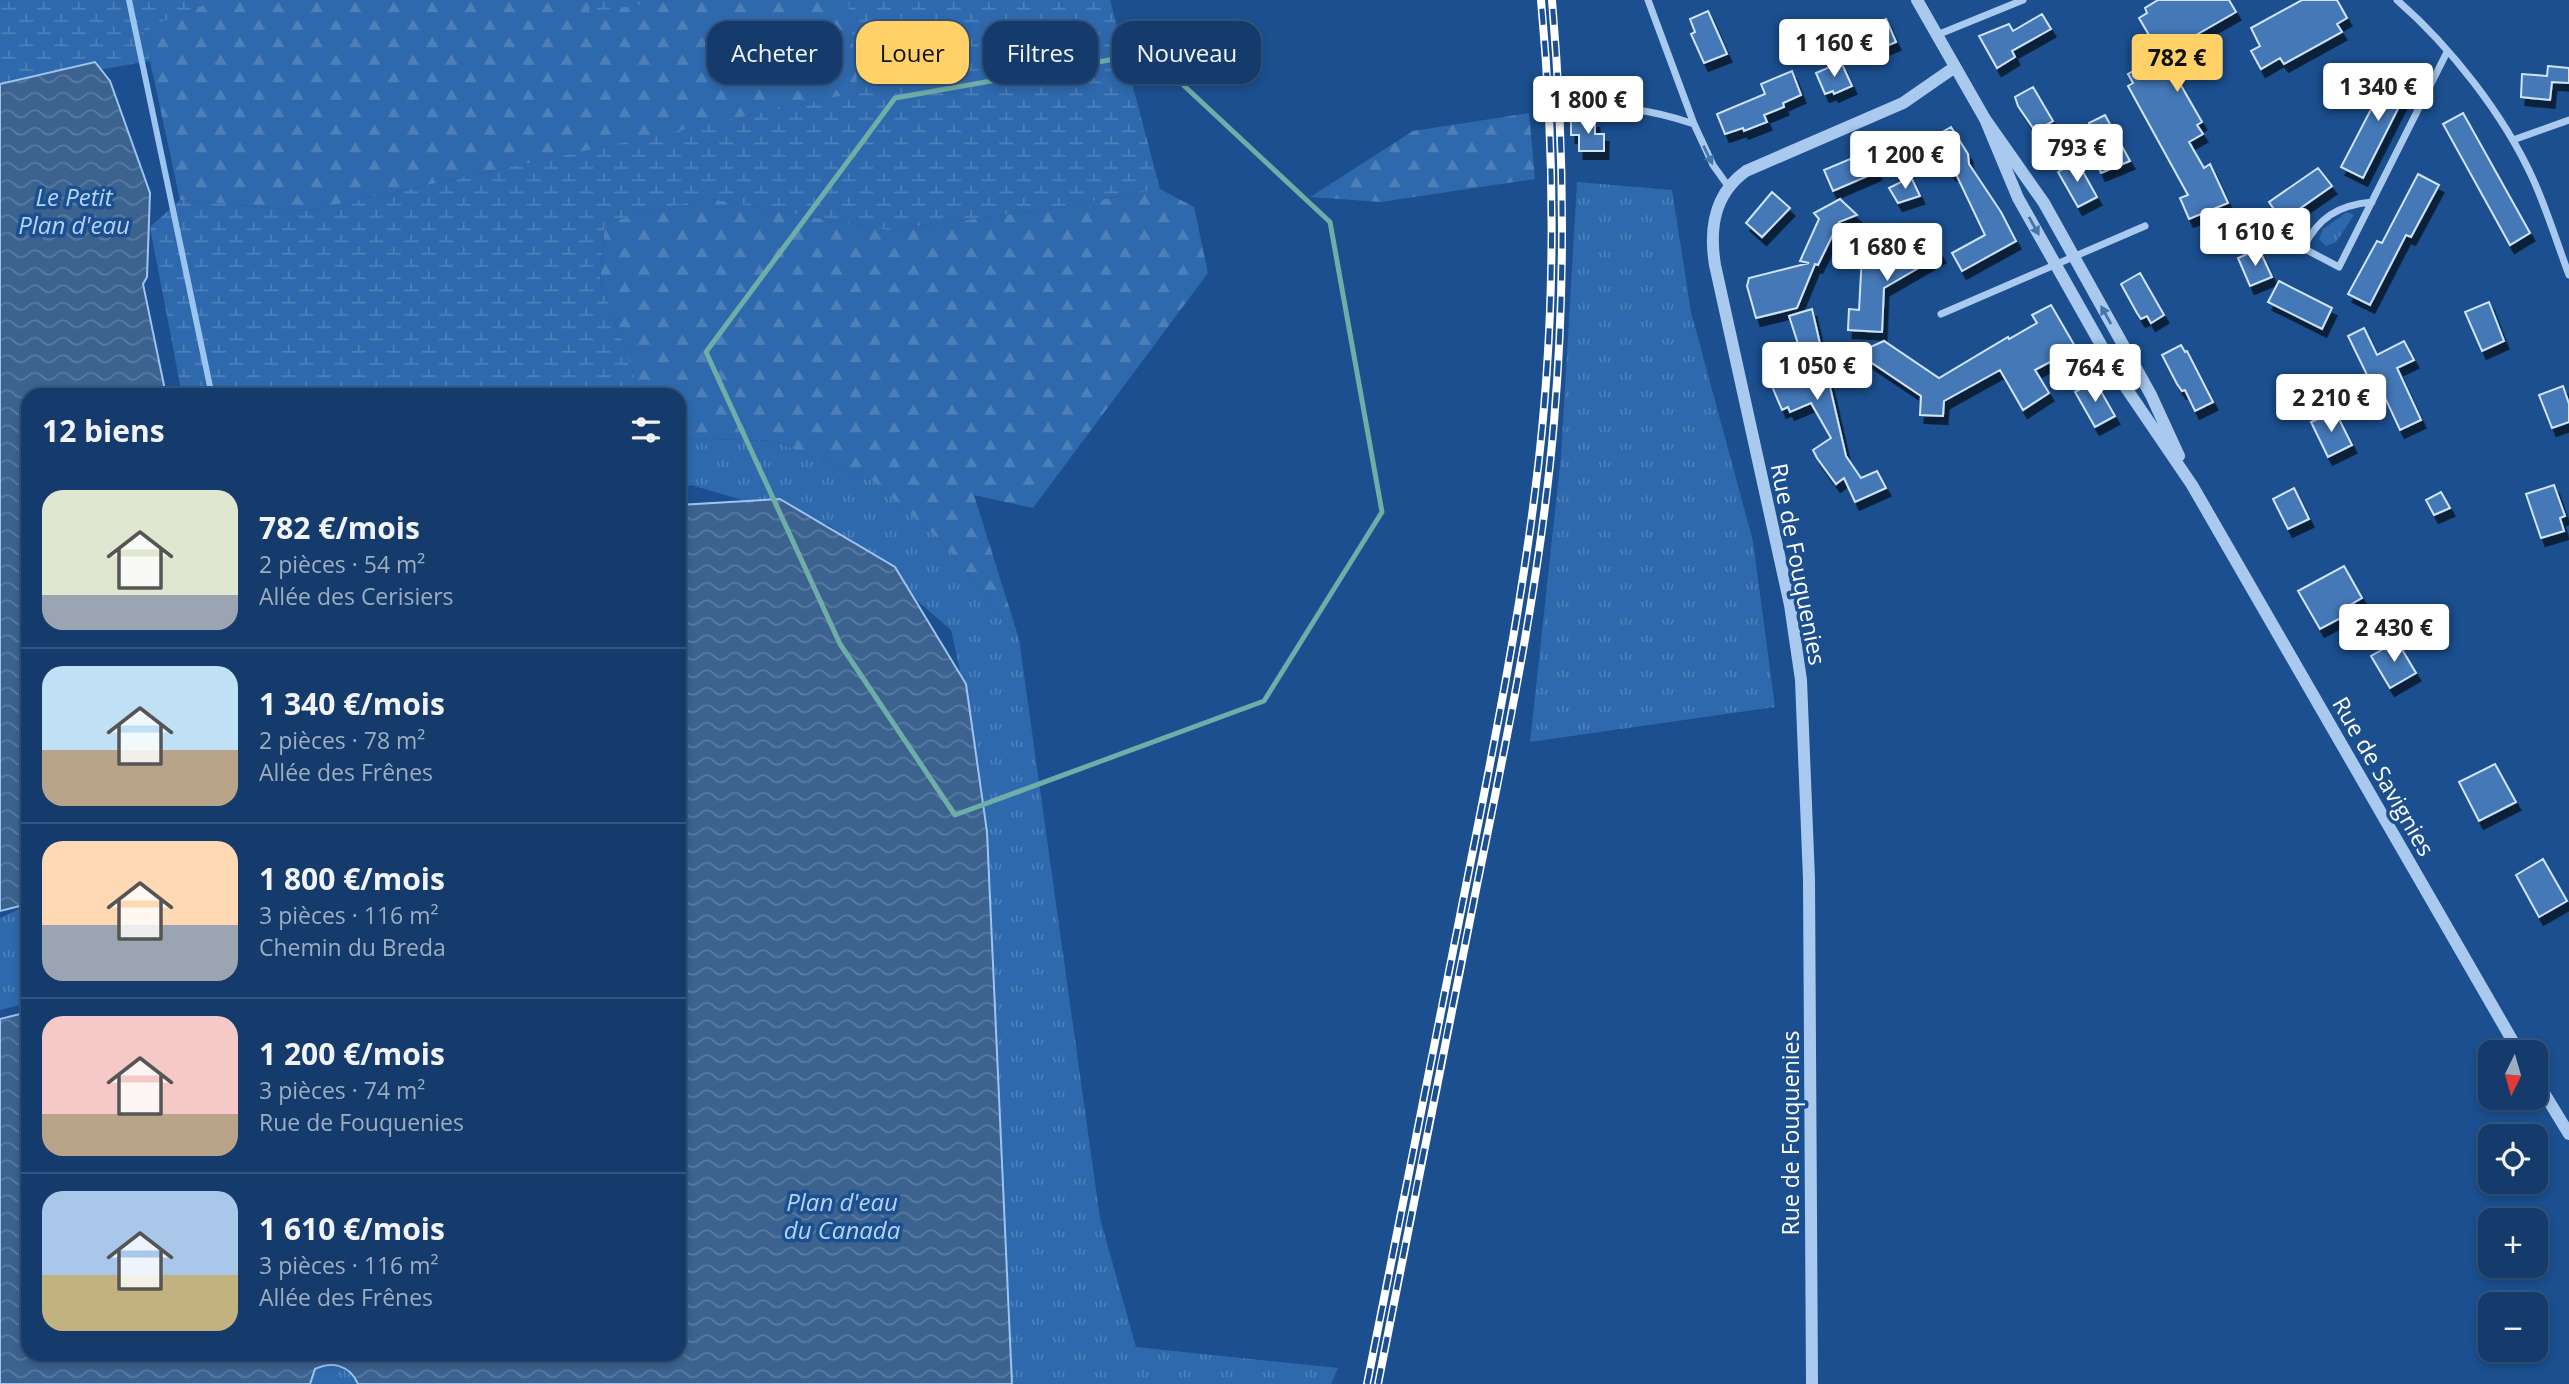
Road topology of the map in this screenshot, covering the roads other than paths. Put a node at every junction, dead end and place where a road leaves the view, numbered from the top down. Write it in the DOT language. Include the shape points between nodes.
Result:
graph roads {
  1 [pos="1648,0"];
  2 [pos="1917,0"];
  3 [pos="2023,0"];
  4 [pos="2397,0"];
  5 [pos="2407,4"];
  6 [pos="1937,35"];
  7 [pos="2446,52"];
  8 [pos="1955,67"];
  9 [pos="1560,107"];
  10 [pos="1985,119"];
  11 [pos="2569,120"];
  12 [pos="1694,124"];
  13 [pos="2513,140"];
  14 [pos="1728,186"];
  15 [pos="2372,202"];
  16 [pos="2145,226"];
  17 [pos="2074,257"];
  18 [pos="2056,264"];
  19 [pos="2569,275"];
  20 [pos="1941,314"];
  21 [pos="2193,485"];
  22 [pos="2512,1040"];
  23 [pos="2548,1100"];
  24 [pos="2569,1134"];
  25 [pos="1812,1384"];
  1 -- 12 [label="street"];
  2 -- 6 [label="street, Rue de Savignies"];
  3 -- 6 [label="street"];
  4 -- 5 [label="street"];
  5 -- 7 [label="street"];
  6 -- 8 [label="street, Rue de Savignies"];
  7 -- 13 [label="street"];
  7 -- 15 [label="street"];
  8 -- 10 [label="street, Rue de Savignies"];
  8 -- 14 [label="street" via="1903,103 1758,164"];
  9 -- 12 [label="street" via="1616,106"];
  10 -- 17 [label="street, Rue de Savignies" via="2044,203"];
  10 -- 18 [label="street, Rue de Savignies, one-way" via="2011,184"];
  11 -- 13 [label="street"];
  12 -- 14 [label="street, one-way"];
  13 -- 19 [label="street" via="2539,192"];
  14 -- 25 [label="street, Rue de Fouquenies" via="1715,214 1713,250 1788,595 1801,680 1808,879"];
  15 -- 15 [label="street" via="2339,267 2303,248 2317,224 2348,206"];
  16 -- 17 [label="street"];
  17 -- 18 [label="street"];
  21 -- 17 [label="street, Rue de Savignies, one-way" via="2151,395"];
  18 -- 20 [label="street"];
  18 -- 21 [label="street, Rue de Savignies" via="2130,396"];
  21 -- 22 [label="street, Rue de Savignies"];
  23 -- 24 [label="street"];
}
